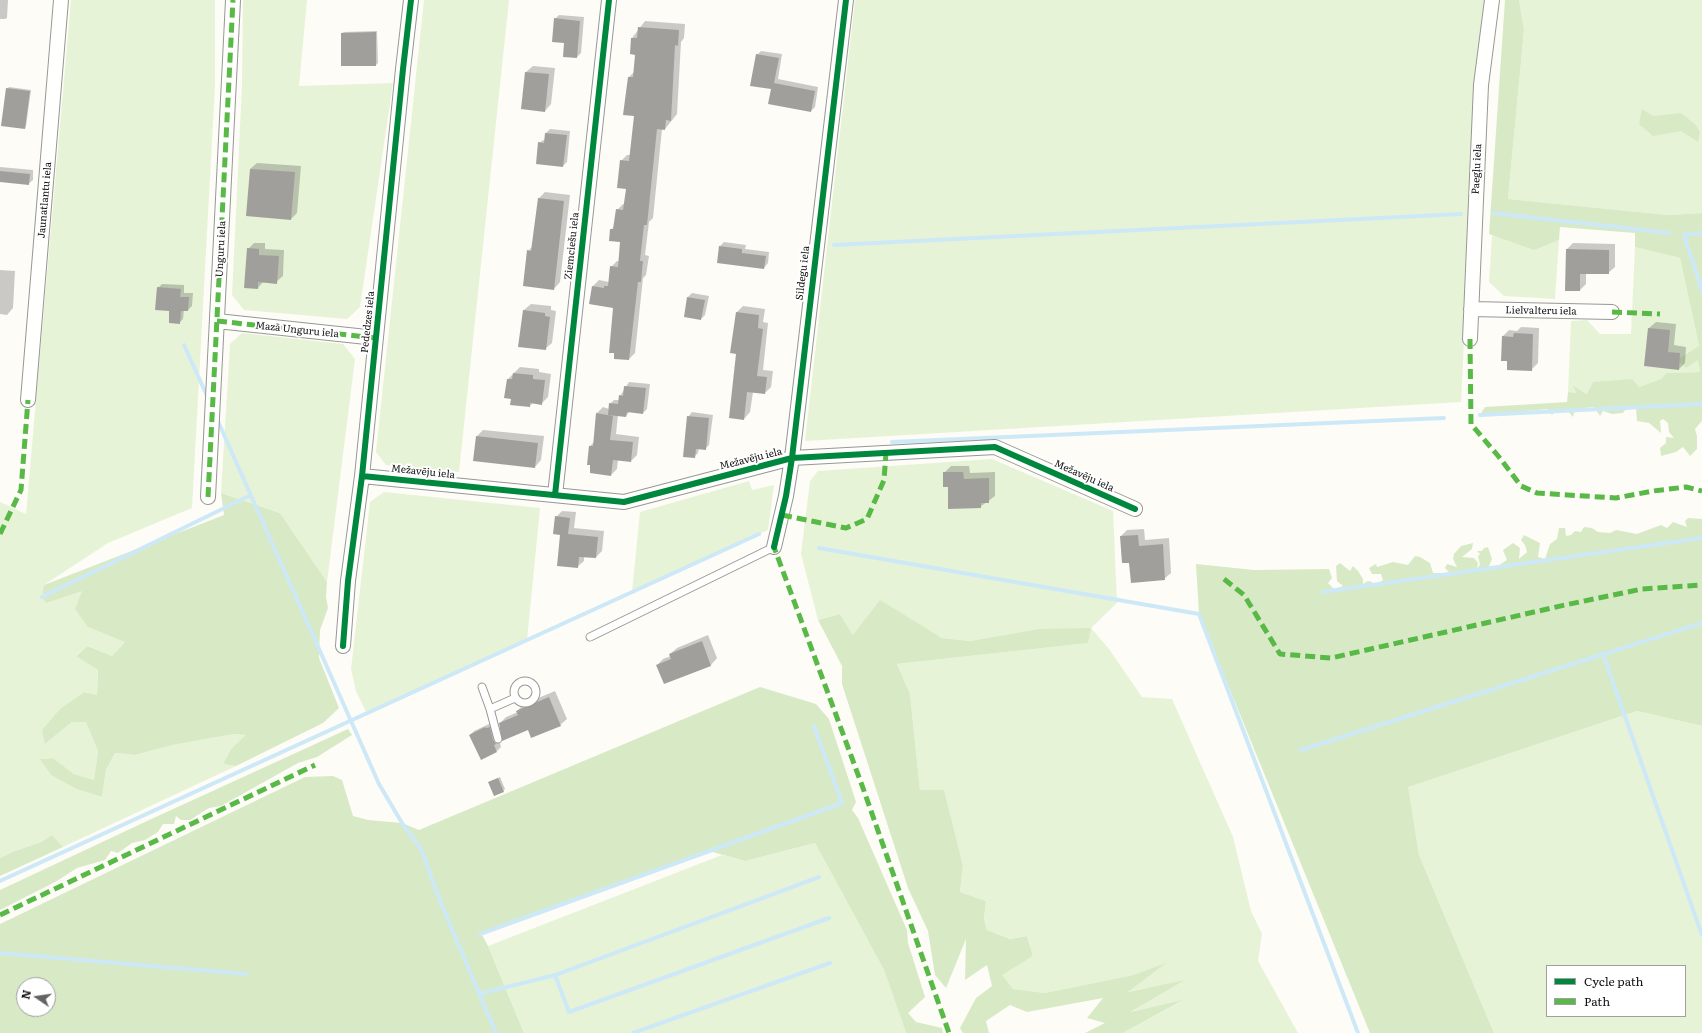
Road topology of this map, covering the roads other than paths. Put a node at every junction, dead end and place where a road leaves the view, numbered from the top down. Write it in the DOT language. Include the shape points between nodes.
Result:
graph roads {
  1 [pos="61,0"];
  2 [pos="233,0"];
  3 [pos="411,0"];
  4 [pos="609,0"];
  5 [pos="846,0"];
  6 [pos="1492,0"];
  7 [pos="1471,309"];
  8 [pos="1612,312"];
  9 [pos="217,321"];
  10 [pos="376,338"];
  11 [pos="1470,339"];
  12 [pos="28,400"];
  13 [pos="792,458"];
  14 [pos="362,476"];
  15 [pos="555,495"];
  16 [pos="208,497"];
  17 [pos="1135,509"];
  18 [pos="774,547"];
  19 [pos="590,637"];
  20 [pos="343,646"];
  21 [pos="482,687"];
  22 [pos="515,698"];
  23 [pos="490,709"];
  24 [pos="498,739"];
  1 -- 12 [label="street, Jaunatlantu iela"];
  2 -- 9 [label="street, Unguru iela"];
  3 -- 10 [label="street, Pededzes iela"];
  4 -- 15 [label="street, Ziemciešu iela"];
  5 -- 13 [label="street, Sildegu iela"];
  6 -- 7 [label="street, Paegļu iela" via="1481,86"];
  7 -- 8 [label="street, Lielvalteru iela"];
  7 -- 11 [label="street, Paegļu iela"];
  9 -- 10 [label="street, Mazā Unguru iela"];
  9 -- 16 [label="street, Unguru iela"];
  10 -- 14 [label="street, Pededzes iela"];
  13 -- 15 [label="street, Mežavēju iela" via="624,502"];
  13 -- 17 [label="street, Mežavēju iela" via="995,448"];
  13 -- 18 [label="street, Sildegu iela"];
  14 -- 15 [label="street, Mežavēju iela"];
  14 -- 20 [label="street, Pededzes iela" via="348,581"];
  18 -- 19 [label="lane"];
  21 -- 23 [label="lane"];
  22 -- 23 [label="lane"];
  23 -- 24 [label="lane"];
}
